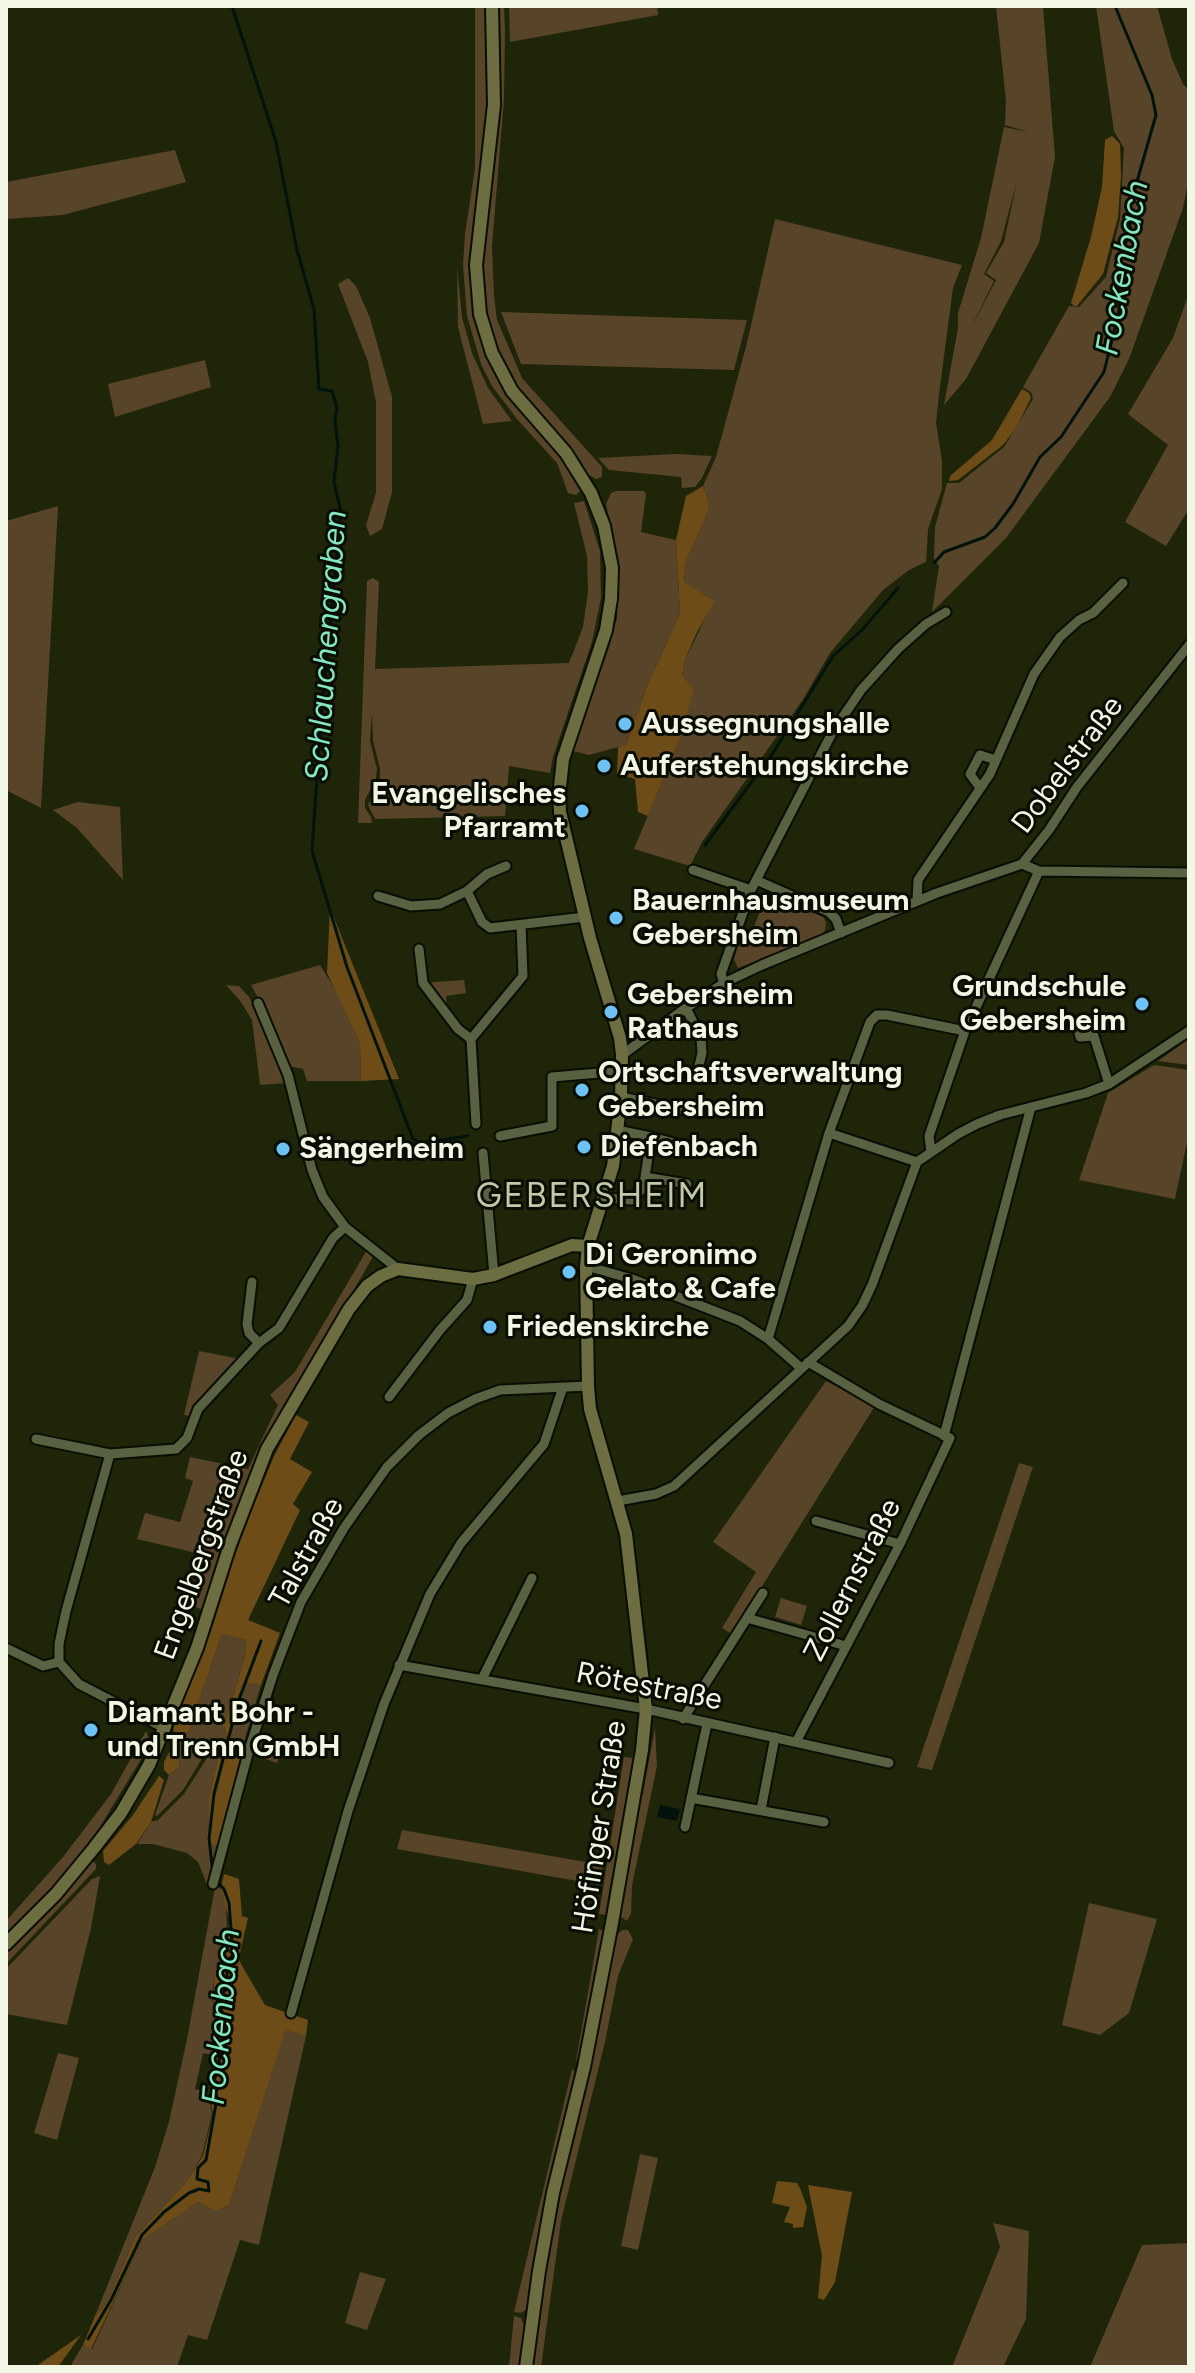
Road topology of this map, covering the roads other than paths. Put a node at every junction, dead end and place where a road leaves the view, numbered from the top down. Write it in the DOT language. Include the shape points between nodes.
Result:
graph roads {
  1 [pos="492,6"];
  2 [pos="1123,583"];
  3 [pos="946,612"];
  4 [pos="1189,645"];
  5 [pos="996,760"];
  6 [pos="980,788"];
  7 [pos="1022,864"];
  8 [pos="506,866"];
  9 [pos="693,870"];
  10 [pos="1039,871"];
  11 [pos="1189,873"];
  12 [pos="754,885"];
  13 [pos="467,891"];
  14 [pos="378,896"];
  15 [pos="917,901"];
  16 [pos="585,917"];
  17 [pos="521,925"];
  18 [pos="841,933"];
  19 [pos="419,949"];
  20 [pos="724,983"];
  21 [pos="258,1003"];
  22 [pos="686,1008"];
  23 [pos="965,1031"];
  24 [pos="1189,1031"];
  25 [pos="1093,1036"];
  26 [pos="471,1039"];
  27 [pos="622,1055"];
  28 [pos="623,1071"];
  29 [pos="696,1078"];
  30 [pos="1109,1084"];
  31 [pos="621,1097"];
  32 [pos="1031,1107"];
  33 [pos="700,1113"];
  34 [pos="476,1124"];
  35 [pos="617,1130"];
  36 [pos="829,1133"];
  37 [pos="500,1136"];
  38 [pos="651,1137"];
  39 [pos="686,1146"];
  40 [pos="931,1152"];
  41 [pos="483,1153"];
  42 [pos="917,1162"];
  43 [pos="645,1177"];
  44 [pos="687,1184"];
  45 [pos="604,1198"];
  46 [pos="345,1227"];
  47 [pos="588,1246"];
  48 [pos="586,1266"];
  49 [pos="398,1269"];
  50 [pos="494,1275"];
  51 [pos="473,1279"];
  52 [pos="252,1282"];
  53 [pos="768,1339"];
  54 [pos="259,1343"];
  55 [pos="804,1365"];
  56 [pos="588,1386"];
  57 [pos="563,1387"];
  58 [pos="389,1397"];
  59 [pos="947,1437"];
  60 [pos="36,1439"];
  61 [pos="110,1454"];
  62 [pos="618,1501"];
  63 [pos="816,1521"];
  64 [pos="900,1544"];
  65 [pos="532,1578"];
  66 [pos="763,1593"];
  67 [pos="747,1618"];
  68 [pos="846,1646"];
  69 [pos="6,1648"];
  70 [pos="59,1662"];
  71 [pos="399,1665"];
  72 [pos="482,1679"];
  73 [pos="646,1709"];
  74 [pos="683,1719"];
  75 [pos="707,1724"];
  76 [pos="166,1729"];
  77 [pos="775,1737"];
  78 [pos="796,1742"];
  79 [pos="889,1763"];
  80 [pos="691,1798"];
  81 [pos="761,1810"];
  82 [pos="824,1822"];
  83 [pos="685,1827"];
  84 [pos="213,1884"];
  85 [pos="6,1944"];
  86 [pos="291,2013"];
  87 [pos="526,2367"];
  1 -- 16 [label="street, Höfinger Straße" via="494,105 477,296 487,340 504,378 574,463 591,493 610,550 606,630 563,759 559,787"];
  2 -- 5 [label="street" via="1060,637 1034,674"];
  3 -- 12 [label="street" via="898,649 861,690 832,733"];
  4 -- 7 [label="street, Dobelstraße"];
  5 -- 6 [label="street"];
  5 -- 6 [label="street" via="980,755 970,774"];
  6 -- 15 [label="street" via="918,880"];
  7 -- 10 [label="street"];
  7 -- 15 [label="street, Dobelstraße"];
  8 -- 13 [label="street"];
  9 -- 12 [label="street"];
  10 -- 11 [label="street"];
  10 -- 23 [label="street"];
  12 -- 18 [label="street" via="829,912"];
  12 -- 20 [label="street" via="721,974"];
  13 -- 14 [label="street" via="425,907"];
  13 -- 17 [label="street" via="484,925"];
  15 -- 18 [label="street, Dobelstraße"];
  16 -- 17 [label="street"];
  16 -- 27 [label="street, Höfinger Straße"];
  17 -- 26 [label="street" via="521,979"];
  18 -- 20 [label="street, Dobelstraße"];
  19 -- 26 [label="street" via="423,983"];
  20 -- 22 [label="street, Dobelstraße"];
  21 -- 46 [label="street" via="288,1075 312,1170 323,1197"];
  22 -- 27 [label="street, Dobelstraße"];
  22 -- 29 [label="street" via="701,1038"];
  23 -- 36 [label="street" via="877,1015"];
  23 -- 40 [label="street" via="929,1136"];
  24 -- 30 [label="street"];
  25 -- 30 [label="street"];
  26 -- 34 [label="street"];
  27 -- 28 [label="street, Höfinger Straße"];
  28 -- 31 [label="street, Höfinger Straße"];
  28 -- 37 [label="street" via="552,1077 552,1126"];
  30 -- 32 [label="street"];
  31 -- 33 [label="street"];
  31 -- 35 [label="street, Höfinger Straße"];
  32 -- 40 [label="street" via="977,1124"];
  32 -- 59 [label="street, Zollernstraße"];
  35 -- 38 [label="street"];
  35 -- 45 [label="street, Höfinger Straße"];
  36 -- 42 [label="street"];
  36 -- 53 [label="street"];
  38 -- 39 [label="street"];
  38 -- 43 [label="street"];
  40 -- 42 [label="street"];
  41 -- 50 [label="street"];
  42 -- 55 [label="street" via="862,1306 848,1326"];
  43 -- 44 [label="street"];
  43 -- 45 [label="street" via="632,1200"];
  45 -- 47 [label="street, Höfinger Straße"];
  46 -- 49 [label="street"];
  46 -- 54 [label="street" via="333,1238 279,1328"];
  47 -- 48 [label="street, Höfinger Straße"];
  47 -- 50 [label="street" via="572,1245"];
  48 -- 53 [label="street" via="707,1307"];
  48 -- 56 [label="street, Höfinger Straße"];
  49 -- 51 [label="street"];
  49 -- 76 [label="street, Engelbergstraße" via="367,1286 349,1309 267,1449"];
  50 -- 51 [label="street"];
  51 -- 58 [label="street" via="467,1300"];
  52 -- 54 [label="street" via="247,1324"];
  53 -- 55 [label="street"];
  54 -- 61 [label="street" via="198,1409 187,1438 176,1449"];
  55 -- 59 [label="street"];
  55 -- 62 [label="street" via="674,1486"];
  56 -- 57 [label="street, Talstraße"];
  56 -- 62 [label="street, Höfinger Straße"];
  57 -- 71 [label="street" via="544,1444 461,1543 430,1594"];
  57 -- 84 [label="street, Talstraße" via="500,1390 448,1413 387,1467 352,1516 301,1602 273,1675"];
  59 -- 64 [label="street, Zollernstraße"];
  60 -- 61 [label="street"];
  61 -- 70 [label="street" via="66,1611"];
  62 -- 73 [label="street, Höfinger Straße"];
  63 -- 64 [label="street"];
  64 -- 68 [label="street, Zollernstraße"];
  65 -- 72 [label="street"];
  66 -- 67 [label="street"];
  67 -- 68 [label="street"];
  67 -- 74 [label="street"];
  68 -- 78 [label="street, Zollernstraße"];
  69 -- 70 [label="street" via="43,1666"];
  70 -- 76 [label="street" via="79,1684"];
  71 -- 72 [label="street, Rötestraße"];
  71 -- 86 [label="street" via="348,1811"];
  72 -- 73 [label="street, Rötestraße"];
  73 -- 74 [label="street, Rötestraße"];
  73 -- 87 [label="street, Höfinger Straße" via="612,1923 553,2193"];
  74 -- 75 [label="street, Rötestraße"];
  75 -- 77 [label="street, Rötestraße"];
  75 -- 80 [label="street"];
  76 -- 85 [label="street, Engelbergstraße" via="103,1836"];
  77 -- 78 [label="street, Rötestraße"];
  77 -- 81 [label="street"];
  78 -- 79 [label="street, Rötestraße"];
  80 -- 81 [label="street"];
  80 -- 83 [label="street"];
  81 -- 82 [label="street"];
}
